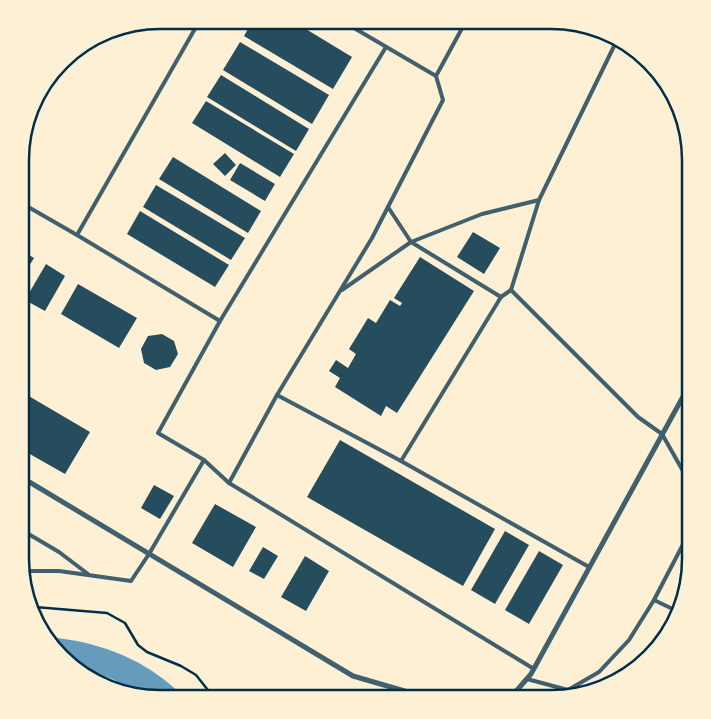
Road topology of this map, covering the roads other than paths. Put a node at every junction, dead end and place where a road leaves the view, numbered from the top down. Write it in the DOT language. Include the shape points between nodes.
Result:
graph roads {
  1 [pos="195,29"];
  2 [pos="357,29"];
  3 [pos="462,29"];
  4 [pos="615,45"];
  5 [pos="386,46"];
  6 [pos="436,76"];
  7 [pos="539,200"];
  8 [pos="388,206"];
  9 [pos="30,208"];
  10 [pos="76,235"];
  11 [pos="411,242"];
  12 [pos="512,290"];
  13 [pos="340,291"];
  14 [pos="501,297"];
  15 [pos="220,322"];
  16 [pos="277,395"];
  17 [pos="682,398"];
  18 [pos="662,434"];
  19 [pos="204,460"];
  20 [pos="401,461"];
  21 [pos="682,470"];
  22 [pos="29,482"];
  23 [pos="229,483"];
  24 [pos="29,535"];
  25 [pos="682,546"];
  26 [pos="149,554"];
  27 [pos="589,567"];
  28 [pos="29,571"];
  29 [pos="90,575"];
  30 [pos="654,600"];
  31 [pos="672,609"];
  32 [pos="534,669"];
  33 [pos="527,679"];
  34 [pos="566,689"];
  35 [pos="570,689"];
  36 [pos="401,690"];
  37 [pos="517,690"];
  1 -- 10 [label="lane"];
  2 -- 5 [label="lane"];
  3 -- 6 [label="lane"];
  4 -- 7 [label="lane"];
  5 -- 6 [label="lane"];
  5 -- 15 [label="lane"];
  6 -- 8 [label="lane" via="443,100"];
  7 -- 11 [label="lane" via="482,214"];
  7 -- 12 [label="lane"];
  8 -- 11 [label="lane"];
  8 -- 13 [label="lane"];
  9 -- 10 [label="lane"];
  10 -- 15 [label="lane"];
  11 -- 13 [label="lane"];
  11 -- 14 [label="lane"];
  12 -- 14 [label="lane"];
  12 -- 18 [label="lane" via="638,417"];
  13 -- 16 [label="lane"];
  14 -- 20 [label="lane"];
  15 -- 19 [label="lane" via="158,433"];
  16 -- 20 [label="lane"];
  16 -- 23 [label="lane"];
  17 -- 18 [label="street"];
  18 -- 21 [label="lane"];
  18 -- 27 [label="street"];
  19 -- 23 [label="lane"];
  19 -- 26 [label="lane"];
  20 -- 27 [label="lane"];
  22 -- 26 [label="street"];
  23 -- 32 [label="lane"];
  24 -- 29 [label="lane"];
  25 -- 30 [label="lane"];
  26 -- 29 [label="lane" via="131,581"];
  26 -- 36 [label="street" via="353,676"];
  27 -- 32 [label="street"];
  28 -- 29 [label="lane"];
  30 -- 31 [label="lane"];
  30 -- 35 [label="lane" via="629,640 599,672"];
  32 -- 33 [label="street"];
  33 -- 34 [label="lane"];
  33 -- 37 [label="street"];
}
